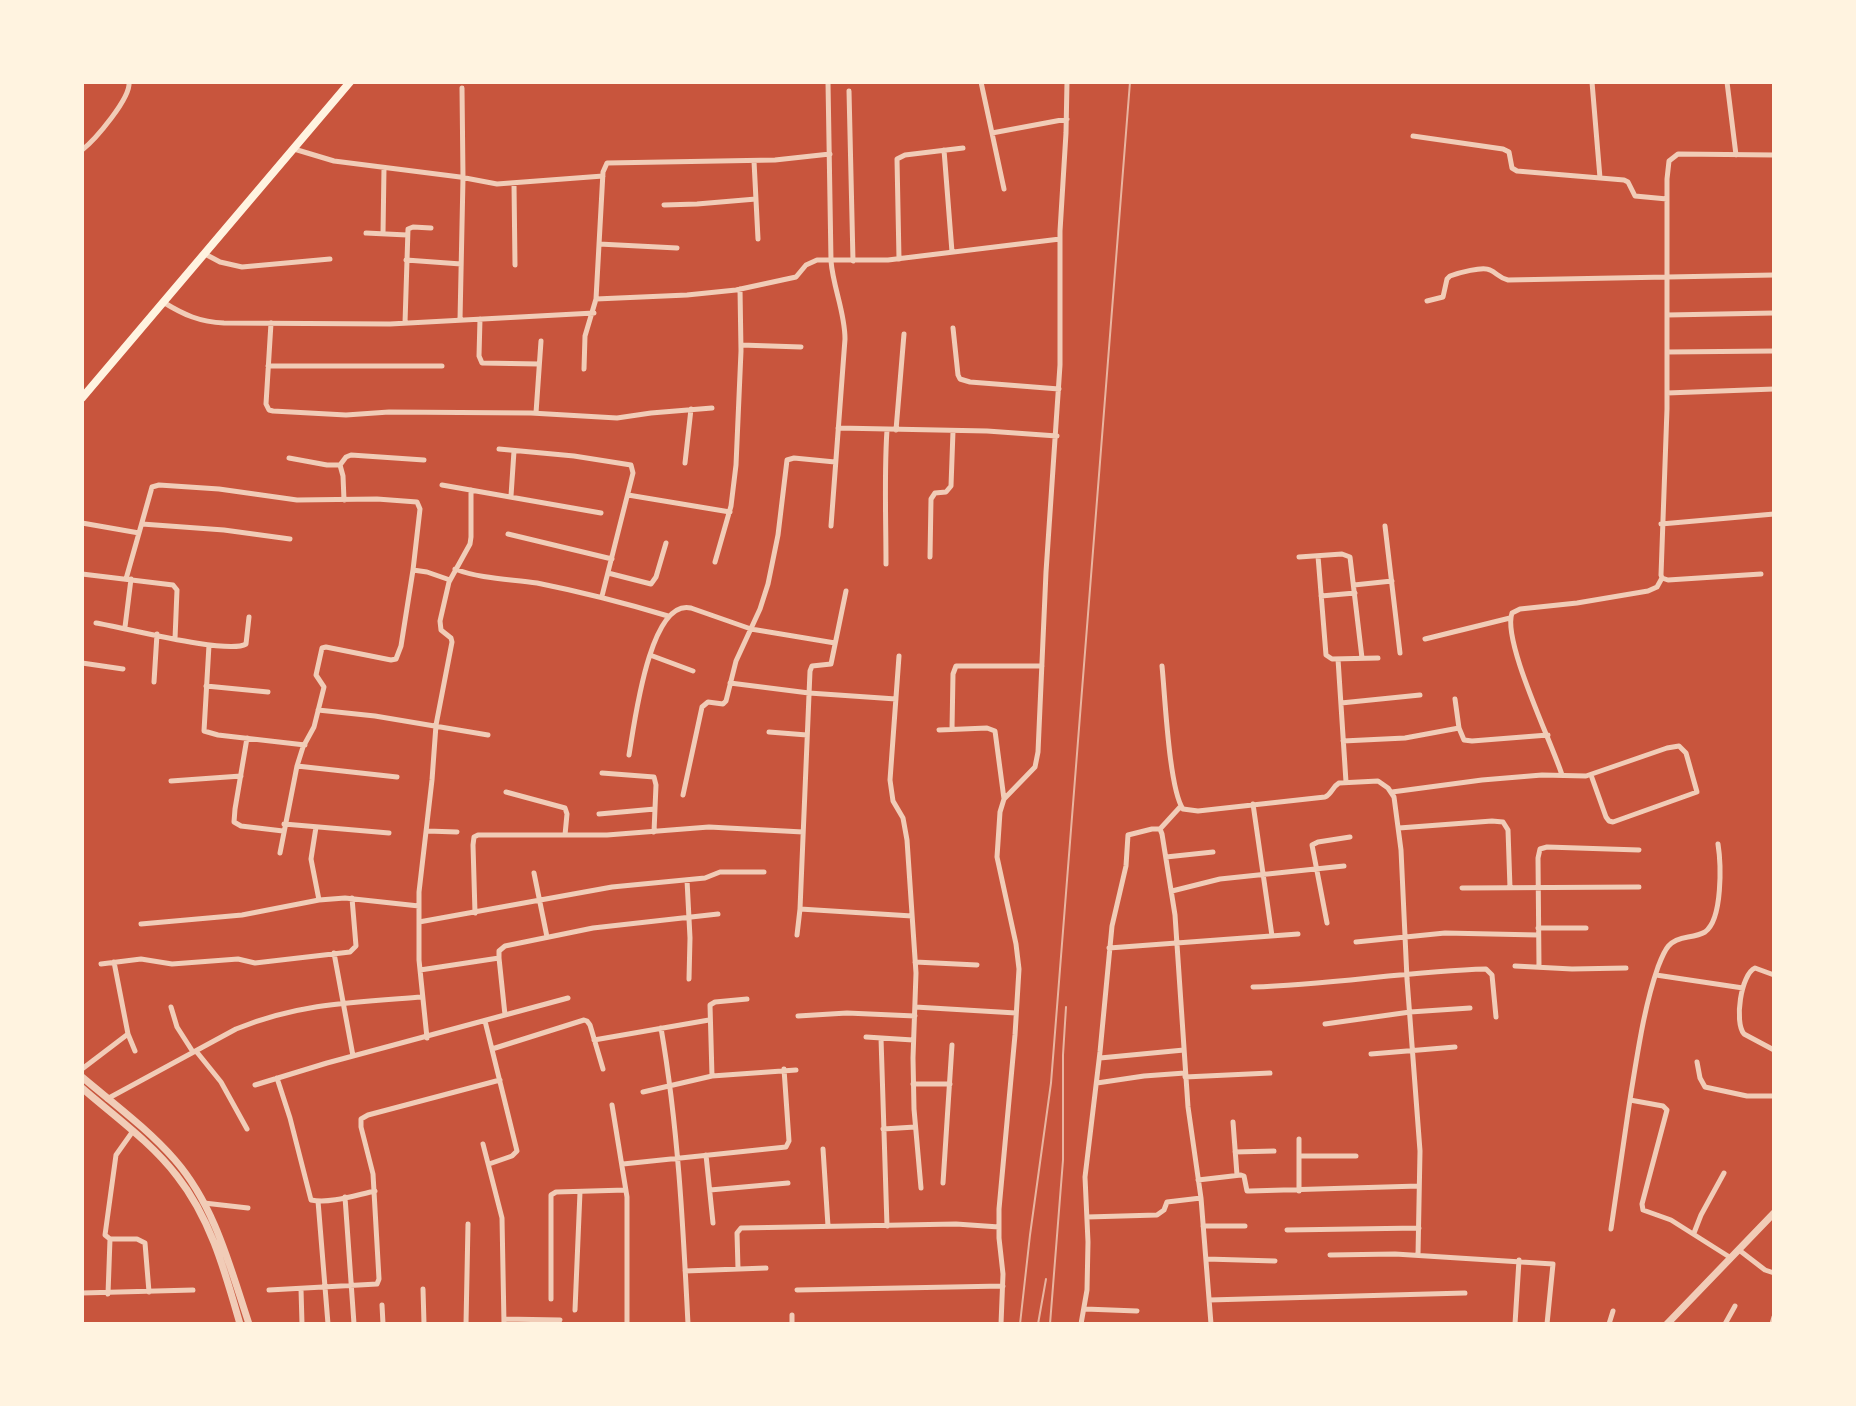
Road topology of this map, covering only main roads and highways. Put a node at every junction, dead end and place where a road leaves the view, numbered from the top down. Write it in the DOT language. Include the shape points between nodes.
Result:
graph roads {
  1 [pos="350,82"];
  2 [pos="82,398"];
  1 -- 2 [label="main road"];
}
